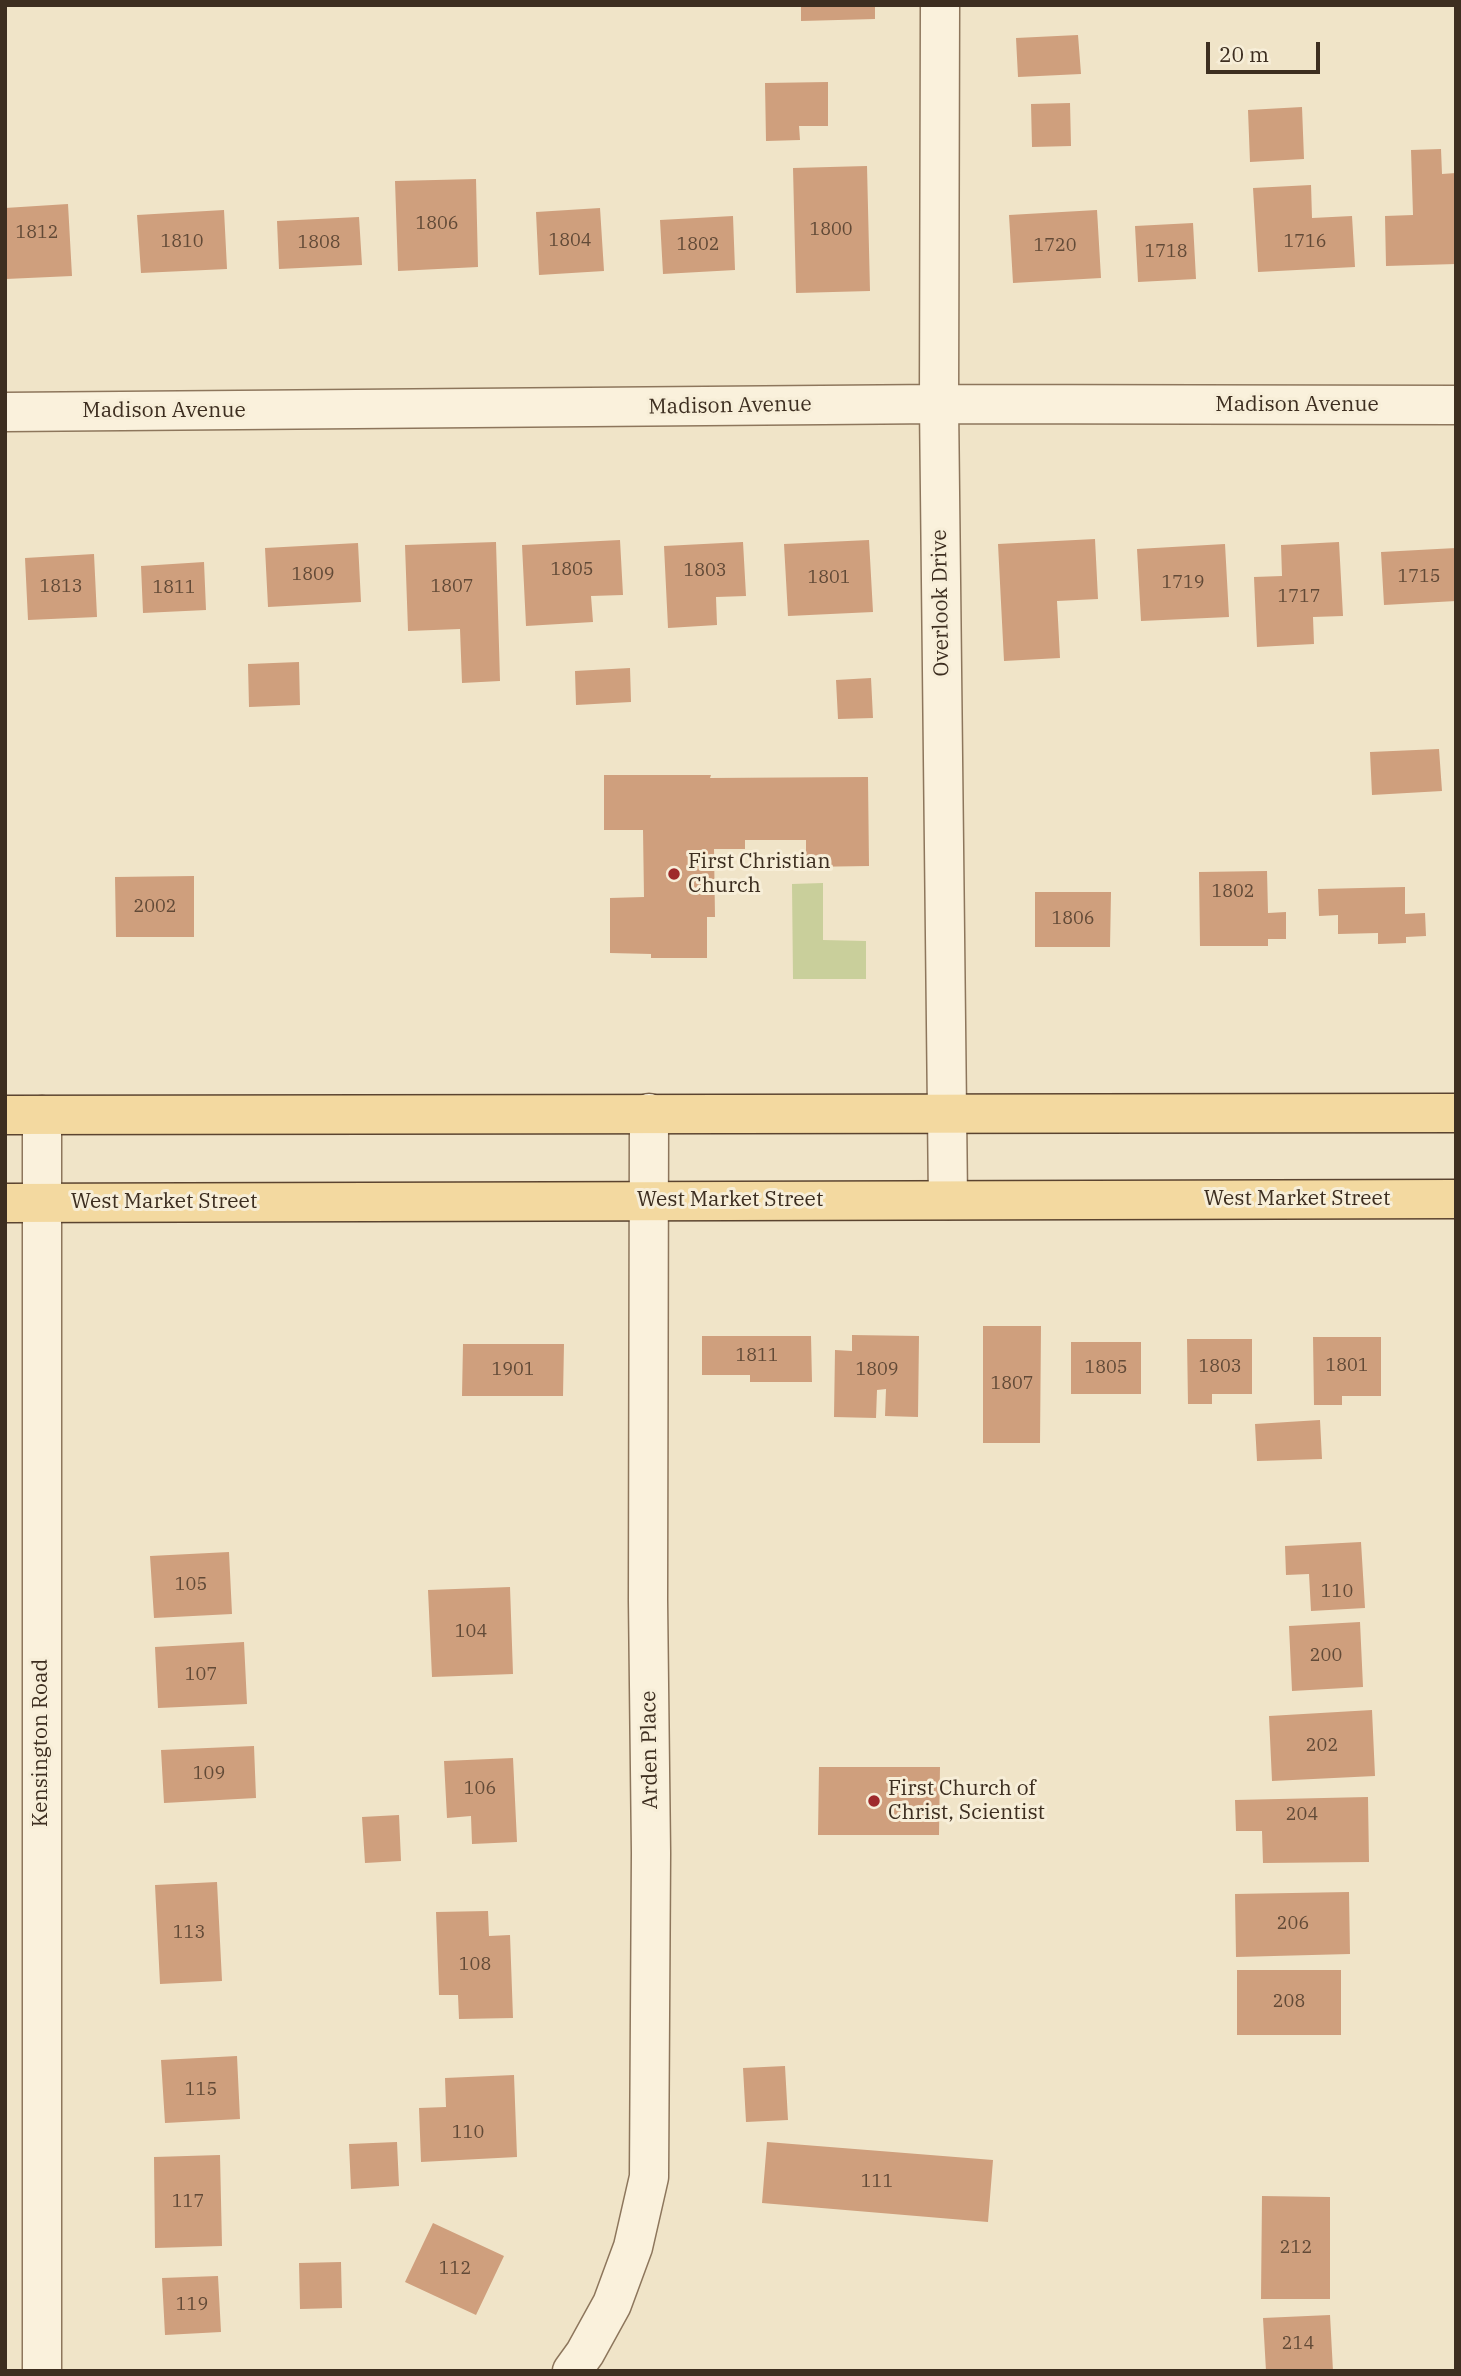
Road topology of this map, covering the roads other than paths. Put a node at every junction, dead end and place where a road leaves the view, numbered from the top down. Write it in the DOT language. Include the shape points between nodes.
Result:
graph roads {
  1 [pos="940,5"];
  2 [pos="939,404"];
  3 [pos="1456,405"];
  4 [pos="5,412"];
  5 [pos="649,1113"];
  6 [pos="1456,1113"];
  7 [pos="947,1114"];
  8 [pos="24,1115"];
  9 [pos="1456,1199"];
  10 [pos="649,1200"];
  11 [pos="948,1200"];
  12 [pos="24,1203"];
  13 [pos="42,2371"];
  14 [pos="572,2371"];
  1 -- 2 [label="street, Overlook Drive"];
  2 -- 3 [label="street, Madison Avenue"];
  2 -- 4 [label="street, Madison Avenue"];
  2 -- 7 [label="street, Overlook Drive"];
  5 -- 7 [label="main road"];
  5 -- 8 [label="main road"];
  5 -- 10 [label="street, Arden Place"];
  6 -- 7 [label="main road"];
  7 -- 11 [label="street, Overlook Drive"];
  8 -- 12 [label="street, Kensington Road"];
  9 -- 11 [label="main road, West Market Street"];
  10 -- 11 [label="main road, West Market Street"];
  10 -- 12 [label="main road, West Market Street"];
  10 -- 14 [label="street, Arden Place" via="649,2177 633,2247 612,2304"];
  12 -- 13 [label="street, Kensington Road"];
}
